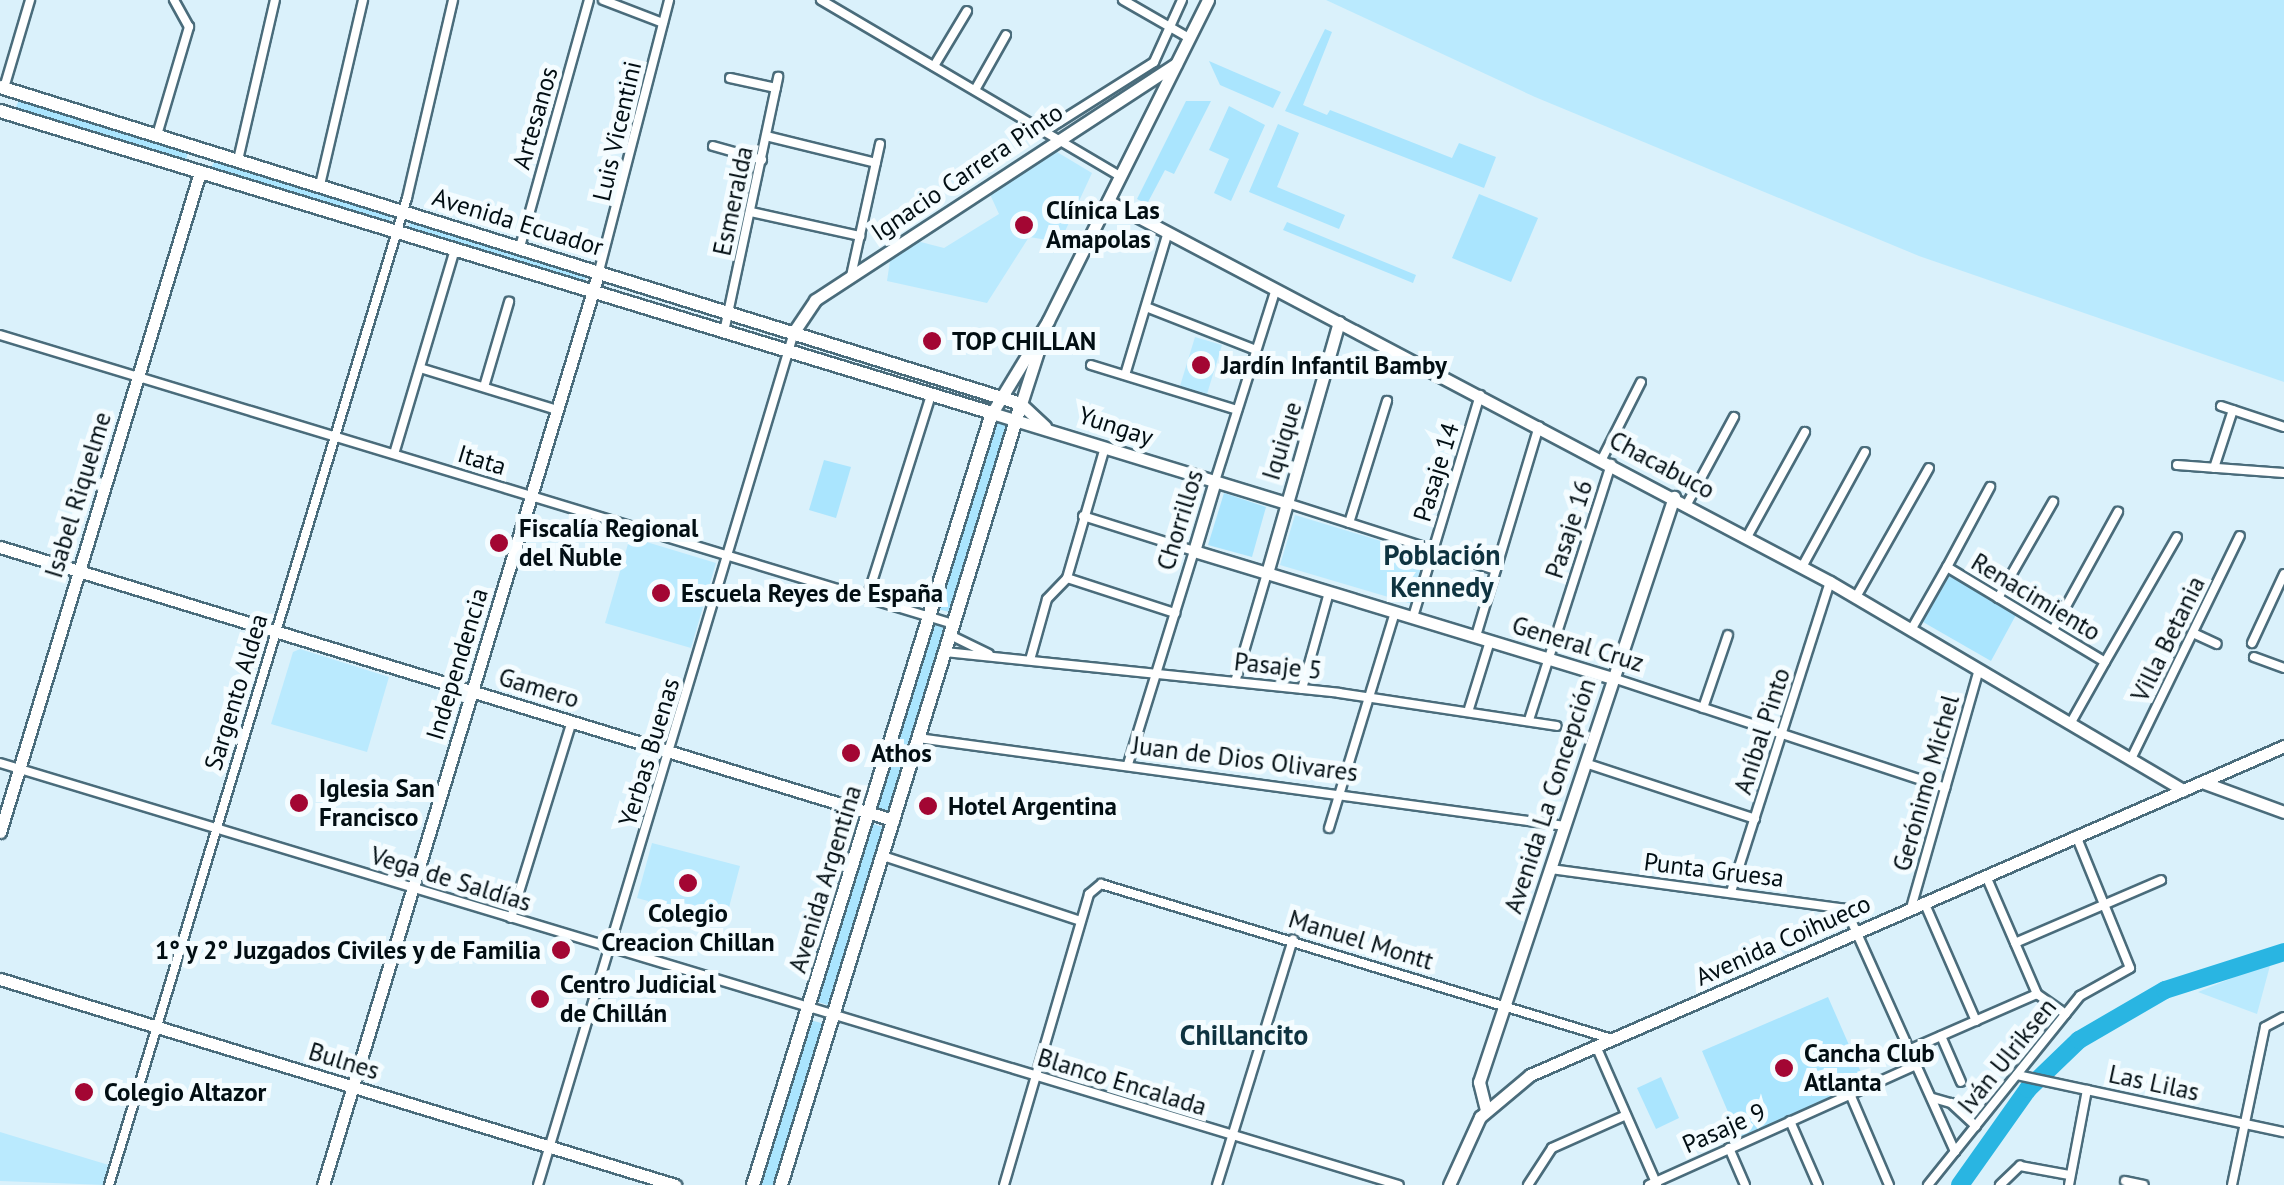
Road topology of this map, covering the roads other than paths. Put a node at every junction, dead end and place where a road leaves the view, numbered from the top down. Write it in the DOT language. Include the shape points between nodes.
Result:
graph roads {
  1 [pos="30,0"];
  2 [pos="174,0"];
  3 [pos="275,0"];
  4 [pos="363,0"];
  5 [pos="453,0"];
  6 [pos="589,0"];
  7 [pos="604,0"];
  8 [pos="669,0"];
  9 [pos="821,0"];
  10 [pos="845,0"];
  11 [pos="1123,0"];
  12 [pos="1182,0"];
  13 [pos="1208,0"];
  14 [pos="839,10"];
  15 [pos="968,12"];
  16 [pos="663,23"];
  17 [pos="1169,26"];
  18 [pos="1006,36"];
  19 [pos="1189,38"];
  20 [pos="1176,64"];
  21 [pos="934,66"];
  22 [pos="778,77"];
  23 [pos="730,78"];
  24 [pos="2,88"];
  25 [pos="776,88"];
  26 [pos="974,90"];
  27 [pos="0,111"];
  28 [pos="1045,132"];
  29 [pos="157,135"];
  30 [pos="766,136"];
  31 [pos="1057,139"];
  32 [pos="880,144"];
  33 [pos="190,145"];
  34 [pos="713,146"];
  35 [pos="238,160"];
  36 [pos="762,160"];
  37 [pos="876,162"];
  38 [pos="186,167"];
  39 [pos="200,172"];
  40 [pos="1120,176"];
  41 [pos="320,185"];
  42 [pos="1108,201"];
  43 [pos="403,210"];
  44 [pos="751,212"];
  45 [pos="397,232"];
  46 [pos="1168,232"];
  47 [pos="860,236"];
  48 [pos="520,246"];
  49 [pos="454,249"];
  50 [pos="599,271"];
  51 [pos="851,276"];
  52 [pos="1276,289"];
  53 [pos="593,290"];
  54 [pos="510,302"];
  55 [pos="1146,307"];
  56 [pos="730,311"];
  57 [pos="1048,321"];
  58 [pos="1339,322"];
  59 [pos="795,330"];
  60 [pos="724,332"];
  61 [pos="0,334"];
  62 [pos="1256,350"];
  63 [pos="789,351"];
  64 [pos="1091,364"];
  65 [pos="420,368"];
  66 [pos="1125,375"];
  67 [pos="138,376"];
  68 [pos="1641,382"];
  69 [pos="484,387"];
  70 [pos="931,395"];
  71 [pos="1006,396"];
  72 [pos="1480,396"];
  73 [pos="1386,401"];
  74 [pos="1020,404"];
  75 [pos="2221,406"];
  76 [pos="557,410"];
  77 [pos="1238,410"];
  78 [pos="2234,410"];
  79 [pos="992,413"];
  80 [pos="1734,417"];
  81 [pos="1016,420"];
  82 [pos="1539,426"];
  83 [pos="2284,427"];
  84 [pos="1047,428"];
  85 [pos="1805,432"];
  86 [pos="334,436"];
  87 [pos="1105,446"];
  88 [pos="1866,452"];
  89 [pos="394,454"];
  90 [pos="1606,461"];
  91 [pos="2176,466"];
  92 [pos="1929,468"];
  93 [pos="2214,468"];
  94 [pos="2284,473"];
  95 [pos="1215,481"];
  96 [pos="1990,487"];
  97 [pos="531,496"];
  98 [pos="1674,497"];
  99 [pos="2053,502"];
  100 [pos="1287,503"];
  101 [pos="1687,504"];
  102 [pos="2118,512"];
  103 [pos="1083,516"];
  104 [pos="1349,523"];
  105 [pos="2176,536"];
  106 [pos="2240,536"];
  107 [pos="1747,537"];
  108 [pos="0,546"];
  109 [pos="1194,550"];
  110 [pos="1433,550"];
  111 [pos="728,556"];
  112 [pos="1802,566"];
  113 [pos="1946,567"];
  114 [pos="79,570"];
  115 [pos="1496,570"];
  116 [pos="1267,573"];
  117 [pos="2284,574"];
  118 [pos="1067,578"];
  119 [pos="1830,582"];
  120 [pos="1329,592"];
  121 [pos="1856,597"];
  122 [pos="867,598"];
  123 [pos="1998,598"];
  124 [pos="1395,612"];
  125 [pos="1175,613"];
  126 [pos="929,617"];
  127 [pos="1412,617"];
  128 [pos="951,629"];
  129 [pos="275,630"];
  130 [pos="1911,630"];
  131 [pos="2053,630"];
  132 [pos="2193,633"];
  133 [pos="1728,635"];
  134 [pos="1476,636"];
  135 [pos="1490,641"];
  136 [pos="2252,643"];
  137 [pos="2218,644"];
  138 [pos="944,652"];
  139 [pos="993,656"];
  140 [pos="2254,657"];
  141 [pos="1548,658"];
  142 [pos="1030,660"];
  143 [pos="2106,662"];
  144 [pos="2284,668"];
  145 [pos="1979,670"];
  146 [pos="1156,672"];
  147 [pos="1613,678"];
  148 [pos="1235,682"];
  149 [pos="1302,689"];
  150 [pos="473,691"];
  151 [pos="1366,702"];
  152 [pos="1703,708"];
  153 [pos="1468,712"];
  154 [pos="1529,720"];
  155 [pos="572,721"];
  156 [pos="2070,724"];
  157 [pos="1557,726"];
  158 [pos="1782,734"];
  159 [pos="918,738"];
  160 [pos="2284,746"];
  161 [pos="670,751"];
  162 [pos="2131,759"];
  163 [pos="0,763"];
  164 [pos="1586,763"];
  165 [pos="1128,764"];
  166 [pos="19,769"];
  167 [pos="2202,782"];
  168 [pos="1945,788"];
  169 [pos="1340,790"];
  170 [pos="2182,790"];
  171 [pos="868,812"];
  172 [pos="2284,812"];
  173 [pos="1755,819"];
  174 [pos="893,820"];
  175 [pos="1565,826"];
  176 [pos="216,828"];
  177 [pos="1328,828"];
  178 [pos="0,832"];
  179 [pos="2076,836"];
  180 [pos="882,856"];
  181 [pos="1551,869"];
  182 [pos="1986,876"];
  183 [pos="2161,880"];
  184 [pos="413,888"];
  185 [pos="1731,892"];
  186 [pos="1924,902"];
  187 [pos="2106,904"];
  188 [pos="1911,908"];
  189 [pos="511,918"];
  190 [pos="1081,920"];
  191 [pos="1859,931"];
  192 [pos="1293,940"];
  193 [pos="2015,943"];
  194 [pos="610,948"];
  195 [pos="0,979"];
  196 [pos="2037,994"];
  197 [pos="1504,1005"];
  198 [pos="808,1008"];
  199 [pos="2066,1014"];
  200 [pos="833,1017"];
  201 [pos="2284,1017"];
  202 [pos="1976,1020"];
  203 [pos="156,1027"];
  204 [pos="1942,1036"];
  205 [pos="1612,1039"];
  206 [pos="1596,1046"];
  207 [pos="1912,1049"];
  208 [pos="1918,1064"];
  209 [pos="2016,1075"];
  210 [pos="1035,1077"];
  211 [pos="1961,1082"];
  212 [pos="353,1087"];
  213 [pos="2087,1090"];
  214 [pos="1850,1094"];
  215 [pos="1933,1098"];
  216 [pos="1486,1110"];
  217 [pos="1626,1115"];
  218 [pos="1790,1121"];
  219 [pos="2245,1123"];
  220 [pos="1976,1126"];
  221 [pos="2284,1132"];
  222 [pos="1232,1136"];
  223 [pos="550,1147"];
  224 [pos="1729,1148"];
  225 [pos="1955,1152"];
  226 [pos="2069,1180"];
  227 [pos="2126,1181"];
  228 [pos="1654,1184"];
  229 [pos="109,1185"];
  230 [pos="324,1185"];
  231 [pos="538,1185"];
  232 [pos="675,1185"];
  233 [pos="753,1185"];
  234 [pos="781,1185"];
  235 [pos="1004,1185"];
  236 [pos="1217,1185"];
  237 [pos="1399,1185"];
  238 [pos="1449,1185"];
  239 [pos="1528,1185"];
  240 [pos="1746,1185"];
  241 [pos="1818,1185"];
  242 [pos="1889,1185"];
  243 [pos="1928,1185"];
  244 [pos="2000,1185"];
  245 [pos="2144,1185"];
  246 [pos="2232,1185"];
  1 -- 24 [label="street"];
  2 -- 29 [label="street" via="189,26"];
  3 -- 35 [label="street"];
  4 -- 41 [label="street"];
  5 -- 43 [label="street, Sargento Aldea"];
  6 -- 48 [label="street, Artesanos"];
  7 -- 16 [label="street"];
  8 -- 16 [label="street, Luis Vicentini"];
  9 -- 14 [label="street"];
  10 -- 14 [label="street"];
  11 -- 17 [label="street"];
  12 -- 17 [label="street, Ignacio Carrera Pinto"];
  13 -- 19 [label="street"];
  14 -- 21 [label="street"];
  15 -- 21 [label="street"];
  16 -- 50 [label="street, Luis Vicentini"];
  17 -- 19 [label="street"];
  17 -- 28 [label="street, Ignacio Carrera Pinto" via="1154,62"];
  18 -- 26 [label="street"];
  19 -- 20 [label="street"];
  20 -- 31 [label="street, Ignacio Carrera Pinto"];
  20 -- 40 [label="street"];
  21 -- 26 [label="street"];
  22 -- 25 [label="street, Esmeralda"];
  23 -- 25 [label="street"];
  24 -- 27 [label="street"];
  24 -- 29 [label="main road, Avenida Ecuador"];
  25 -- 30 [label="street, Esmeralda"];
  26 -- 28 [label="street"];
  27 -- 38 [label="main road, Avenida Ecuador"];
  28 -- 31 [label="street"];
  29 -- 33 [label="main road, Avenida Ecuador"];
  30 -- 36 [label="street, Esmeralda"];
  30 -- 37 [label="street"];
  31 -- 40 [label="street"];
  31 -- 51 [label="street, Ignacio Carrera Pinto"];
  32 -- 37 [label="street"];
  33 -- 35 [label="main road, Avenida Ecuador"];
  33 -- 38 [label="main road" via="182,154"];
  34 -- 36 [label="street"];
  35 -- 41 [label="main road, Avenida Ecuador"];
  36 -- 44 [label="street, Esmeralda"];
  37 -- 47 [label="street"];
  38 -- 39 [label="main road, Avenida Ecuador"];
  39 -- 45 [label="main road, Avenida Ecuador"];
  39 -- 67 [label="street, Isabel Riquelme"];
  40 -- 42 [label="street"];
  41 -- 43 [label="main road, Avenida Ecuador"];
  42 -- 46 [label="street, Chacabuco"];
  42 -- 57 [label="street"];
  43 -- 45 [label="street, Sargento Aldea"];
  43 -- 48 [label="main road, Avenida Ecuador"];
  44 -- 47 [label="street"];
  44 -- 56 [label="street, Esmeralda"];
  45 -- 49 [label="main road, Avenida Ecuador"];
  45 -- 86 [label="street, Sargento Aldea"];
  46 -- 52 [label="street, Chacabuco"];
  46 -- 55 [label="street"];
  47 -- 51 [label="street"];
  48 -- 50 [label="main road, Avenida Ecuador"];
  49 -- 53 [label="main road, Avenida Ecuador"];
  49 -- 65 [label="street"];
  50 -- 53 [label="street, Independencia"];
  50 -- 56 [label="main road, Avenida Ecuador"];
  51 -- 59 [label="street, Ignacio Carrera Pinto" via="809,305"];
  52 -- 58 [label="street, Chacabuco"];
  52 -- 62 [label="street, Chorrillos"];
  53 -- 60 [label="main road, Avenida Ecuador"];
  53 -- 76 [label="street, Independencia"];
  54 -- 69 [label="street"];
  55 -- 62 [label="street"];
  55 -- 66 [label="street"];
  56 -- 59 [label="main road, Avenida Ecuador"];
  56 -- 60 [label="street, Esmeralda"];
  57 -- 71 [label="street"];
  57 -- 74 [label="street"];
  58 -- 72 [label="street, Chacabuco"];
  58 -- 100 [label="street, Iquique"];
  59 -- 63 [label="street, Yerbas Buenas"];
  59 -- 71 [label="main road, Avenida Ecuador"];
  60 -- 63 [label="main road, Avenida Ecuador"];
  61 -- 67 [label="street, Itata"];
  62 -- 77 [label="street, Chorrillos"];
  63 -- 70 [label="main road, Avenida Ecuador"];
  63 -- 111 [label="street, Yerbas Buenas"];
  64 -- 66 [label="street"];
  65 -- 69 [label="street"];
  65 -- 89 [label="street"];
  66 -- 77 [label="street"];
  67 -- 86 [label="street, Itata"];
  67 -- 114 [label="street, Isabel Riquelme"];
  68 -- 90 [label="street, Pasaje 16"];
  69 -- 76 [label="street"];
  70 -- 79 [label="main road, Avenida Ecuador"];
  70 -- 122 [label="street"];
  71 -- 74 [label="main road, Avenida Ecuador"];
  71 -- 79 [label="street"];
  72 -- 82 [label="street, Chacabuco"];
  72 -- 110 [label="street, Pasaje 14"];
  73 -- 104 [label="street"];
  74 -- 81 [label="main road, Avenida Argentina"];
  74 -- 84 [label="street, Yungay"];
  75 -- 78 [label="street"];
  76 -- 97 [label="street, Independencia"];
  77 -- 95 [label="street, Chorrillos"];
  78 -- 83 [label="street"];
  78 -- 93 [label="street"];
  79 -- 81 [label="street, Avenida Ecuador"];
  79 -- 126 [label="main road, Avenida Argentina"];
  80 -- 101 [label="street"];
  81 -- 84 [label="street, Yungay"];
  81 -- 128 [label="main road, Avenida Argentina"];
  82 -- 90 [label="street, Chacabuco"];
  82 -- 115 [label="street"];
  84 -- 87 [label="street, Yungay"];
  85 -- 107 [label="street"];
  86 -- 89 [label="street, Itata"];
  86 -- 129 [label="street, Sargento Aldea"];
  87 -- 95 [label="street, Yungay"];
  87 -- 103 [label="street"];
  88 -- 112 [label="street"];
  89 -- 97 [label="street, Itata"];
  90 -- 98 [label="street, Chacabuco"];
  90 -- 141 [label="street, Pasaje 16"];
  91 -- 93 [label="street"];
  92 -- 121 [label="street"];
  93 -- 94 [label="street"];
  95 -- 100 [label="street, Yungay"];
  95 -- 109 [label="street, Chorrillos"];
  96 -- 113 [label="street"];
  97 -- 111 [label="street, Itata"];
  97 -- 150 [label="street, Independencia"];
  98 -- 101 [label="street, Chacabuco"];
  98 -- 147 [label="street, Avenida La Concepción"];
  99 -- 123 [label="street"];
  100 -- 104 [label="street"];
  100 -- 116 [label="street, Iquique"];
  101 -- 107 [label="street, Chacabuco"];
  102 -- 131 [label="street"];
  103 -- 109 [label="street"];
  103 -- 118 [label="street"];
  104 -- 110 [label="street"];
  105 -- 143 [label="street"];
  106 -- 132 [label="street, Villa Betania"];
  107 -- 112 [label="street, Chacabuco"];
  108 -- 114 [label="street, Gamero"];
  109 -- 116 [label="street, General Cruz"];
  109 -- 125 [label="street, Chorrillos"];
  110 -- 115 [label="street"];
  110 -- 127 [label="street, Pasaje 14"];
  111 -- 122 [label="street, Itata"];
  111 -- 161 [label="street, Yerbas Buenas"];
  112 -- 119 [label="street, Chacabuco"];
  113 -- 123 [label="street, Renacimiento"];
  113 -- 130 [label="street, Renacimiento"];
  114 -- 129 [label="street, Gamero"];
  114 -- 166 [label="street, Isabel Riquelme"];
  115 -- 134 [label="street"];
  116 -- 120 [label="street, General Cruz"];
  116 -- 148 [label="street"];
  117 -- 136 [label="street"];
  118 -- 125 [label="street"];
  118 -- 142 [label="street" via="1047,600"];
  119 -- 121 [label="street, Chacabuco"];
  119 -- 158 [label="street, Aníbal Pinto"];
  120 -- 124 [label="street, General Cruz"];
  120 -- 149 [label="street"];
  121 -- 130 [label="street, Chacabuco"];
  122 -- 126 [label="street, Itata"];
  123 -- 131 [label="street, Renacimiento"];
  124 -- 127 [label="street, General Cruz"];
  124 -- 151 [label="street"];
  125 -- 146 [label="street, Chorrillos"];
  126 -- 128 [label="street, Itata"];
  126 -- 171 [label="main road, Avenida Argentina"];
  127 -- 134 [label="street, General Cruz"];
  128 -- 138 [label="main road, Avenida Argentina"];
  128 -- 139 [label="street, Pasaje 5"];
  129 -- 150 [label="street, Gamero"];
  129 -- 176 [label="street, Sargento Aldea"];
  130 -- 145 [label="street, Chacabuco"];
  131 -- 143 [label="street, Renacimiento"];
  132 -- 137 [label="street"];
  132 -- 162 [label="street, Villa Betania"];
  133 -- 152 [label="street"];
  134 -- 135 [label="street, General Cruz"];
  135 -- 141 [label="street, General Cruz"];
  135 -- 153 [label="street"];
  138 -- 139 [label="street, Pasaje 5"];
  138 -- 159 [label="main road, Avenida Argentina"];
  139 -- 142 [label="street, Pasaje 5"];
  140 -- 144 [label="street"];
  141 -- 147 [label="street, General Cruz"];
  141 -- 154 [label="street, Pasaje 16"];
  142 -- 146 [label="street, Pasaje 5"];
  143 -- 156 [label="street, Renacimiento"];
  145 -- 156 [label="street, Chacabuco"];
  145 -- 168 [label="street, Gerónimo Michel"];
  146 -- 148 [label="street, Pasaje 5"];
  146 -- 165 [label="street, Chorrillos"];
  147 -- 152 [label="street, General Cruz"];
  147 -- 164 [label="street, Avenida La Concepción"];
  148 -- 149 [label="street, Pasaje 5"];
  149 -- 151 [label="street, Pasaje 5"];
  150 -- 155 [label="street, Gamero"];
  150 -- 184 [label="street, Independencia"];
  151 -- 153 [label="street, Pasaje 5"];
  151 -- 169 [label="street"];
  152 -- 158 [label="street, General Cruz"];
  153 -- 154 [label="street, Pasaje 5"];
  154 -- 157 [label="street, Pasaje 5"];
  155 -- 161 [label="street, Gamero"];
  155 -- 189 [label="street"];
  156 -- 162 [label="street, Chacabuco"];
  158 -- 168 [label="street, General Cruz"];
  158 -- 173 [label="street, Aníbal Pinto"];
  159 -- 165 [label="street, Juan de Dios Olivares"];
  159 -- 174 [label="main road, Avenida Argentina"];
  160 -- 167 [label="street, Avenida Coihueco"];
  161 -- 171 [label="street, Gamero"];
  161 -- 194 [label="street, Yerbas Buenas"];
  162 -- 170 [label="street, Chacabuco"];
  163 -- 166 [label="street, Vega de Saldías"];
  164 -- 173 [label="street"];
  164 -- 175 [label="street, Avenida La Concepción"];
  165 -- 169 [label="street, Juan de Dios Olivares"];
  166 -- 176 [label="street, Vega de Saldías"];
  166 -- 178 [label="street, Isabel Riquelme"];
  167 -- 170 [label="street, Avenida Coihueco"];
  167 -- 172 [label="street"];
  168 -- 188 [label="street, Gerónimo Michel"];
  169 -- 175 [label="street, Juan de Dios Olivares"];
  169 -- 177 [label="street"];
  170 -- 179 [label="street, Avenida Coihueco"];
  171 -- 174 [label="street, Gamero"];
  171 -- 198 [label="main road, Avenida Argentina"];
  173 -- 185 [label="street, Aníbal Pinto"];
  174 -- 180 [label="main road, Avenida Argentina"];
  175 -- 181 [label="street, Avenida La Concepción"];
  176 -- 184 [label="street, Vega de Saldías"];
  176 -- 203 [label="street, Sargento Aldea"];
  179 -- 182 [label="street, Avenida Coihueco"];
  179 -- 187 [label="street"];
  180 -- 190 [label="street"];
  180 -- 200 [label="main road, Avenida Argentina"];
  181 -- 185 [label="street, Punta Gruesa"];
  181 -- 197 [label="street, Avenida La Concepción"];
  182 -- 186 [label="street, Avenida Coihueco"];
  182 -- 193 [label="street"];
  183 -- 187 [label="street"];
  184 -- 189 [label="street, Vega de Saldías"];
  184 -- 212 [label="street, Independencia"];
  185 -- 191 [label="street, Punta Gruesa" via="1841,906"];
  186 -- 188 [label="street, Avenida Coihueco"];
  186 -- 202 [label="street"];
  187 -- 193 [label="street"];
  187 -- 199 [label="street, Iván Ulriksen" via="2130,968 2086,992"];
  188 -- 191 [label="street, Avenida Coihueco"];
  189 -- 194 [label="street, Vega de Saldías"];
  190 -- 192 [label="street, Manuel Montt" via="1097,885"];
  190 -- 210 [label="street"];
  191 -- 205 [label="street, Avenida Coihueco"];
  191 -- 207 [label="street"];
  192 -- 197 [label="street, Manuel Montt"];
  192 -- 222 [label="street"];
  193 -- 196 [label="street"];
  194 -- 198 [label="street, Vega de Saldías"];
  194 -- 223 [label="street, Yerbas Buenas"];
  195 -- 203 [label="street, Bulnes"];
  196 -- 199 [label="street"];
  196 -- 202 [label="street"];
  197 -- 205 [label="street, Manuel Montt"];
  197 -- 216 [label="street, Avenida La Concepción" via="1479,1082"];
  198 -- 200 [label="street, Vega de Saldías"];
  198 -- 233 [label="main road, Avenida Argentina"];
  199 -- 209 [label="street, Iván Ulriksen"];
  200 -- 210 [label="street, Blanco Encalada"];
  200 -- 234 [label="main road, Avenida Argentina"];
  201 -- 219 [label="street" via="2265,1027"];
  202 -- 204 [label="street"];
  203 -- 212 [label="street, Bulnes"];
  203 -- 229 [label="street, Sargento Aldea"];
  204 -- 207 [label="street"];
  204 -- 211 [label="street"];
  205 -- 206 [label="street, Avenida Coihueco"];
  206 -- 216 [label="street, Avenida Coihueco" via="1520,1081"];
  206 -- 217 [label="street"];
  207 -- 208 [label="street"];
  208 -- 214 [label="street, Pasaje 9"];
  208 -- 215 [label="street"];
  209 -- 213 [label="street, Las Lilas"];
  209 -- 220 [label="street, Iván Ulriksen"];
  210 -- 222 [label="street, Blanco Encalada"];
  210 -- 235 [label="street"];
  212 -- 223 [label="street, Bulnes"];
  212 -- 230 [label="street, Independencia"];
  213 -- 219 [label="street, Las Lilas"];
  213 -- 226 [label="street"];
  214 -- 218 [label="street, Pasaje 9"];
  214 -- 242 [label="street"];
  215 -- 220 [label="street" via="1951,1103"];
  215 -- 225 [label="street"];
  216 -- 238 [label="street, Avenida Coihueco"];
  217 -- 228 [label="street"];
  217 -- 239 [label="street" via="1552,1148"];
  218 -- 224 [label="street, Pasaje 9"];
  218 -- 241 [label="street"];
  219 -- 221 [label="street, Las Lilas"];
  219 -- 246 [label="street"];
  220 -- 225 [label="street, Iván Ulriksen"];
  222 -- 236 [label="street"];
  222 -- 237 [label="street, Blanco Encalada"];
  223 -- 231 [label="street, Yerbas Buenas"];
  223 -- 232 [label="street, Bulnes"];
  224 -- 228 [label="street, Pasaje 9"];
  224 -- 240 [label="street"];
  225 -- 243 [label="street, Iván Ulriksen"];
  226 -- 244 [label="street" via="2020,1166"];
  227 -- 245 [label="street"];
}
